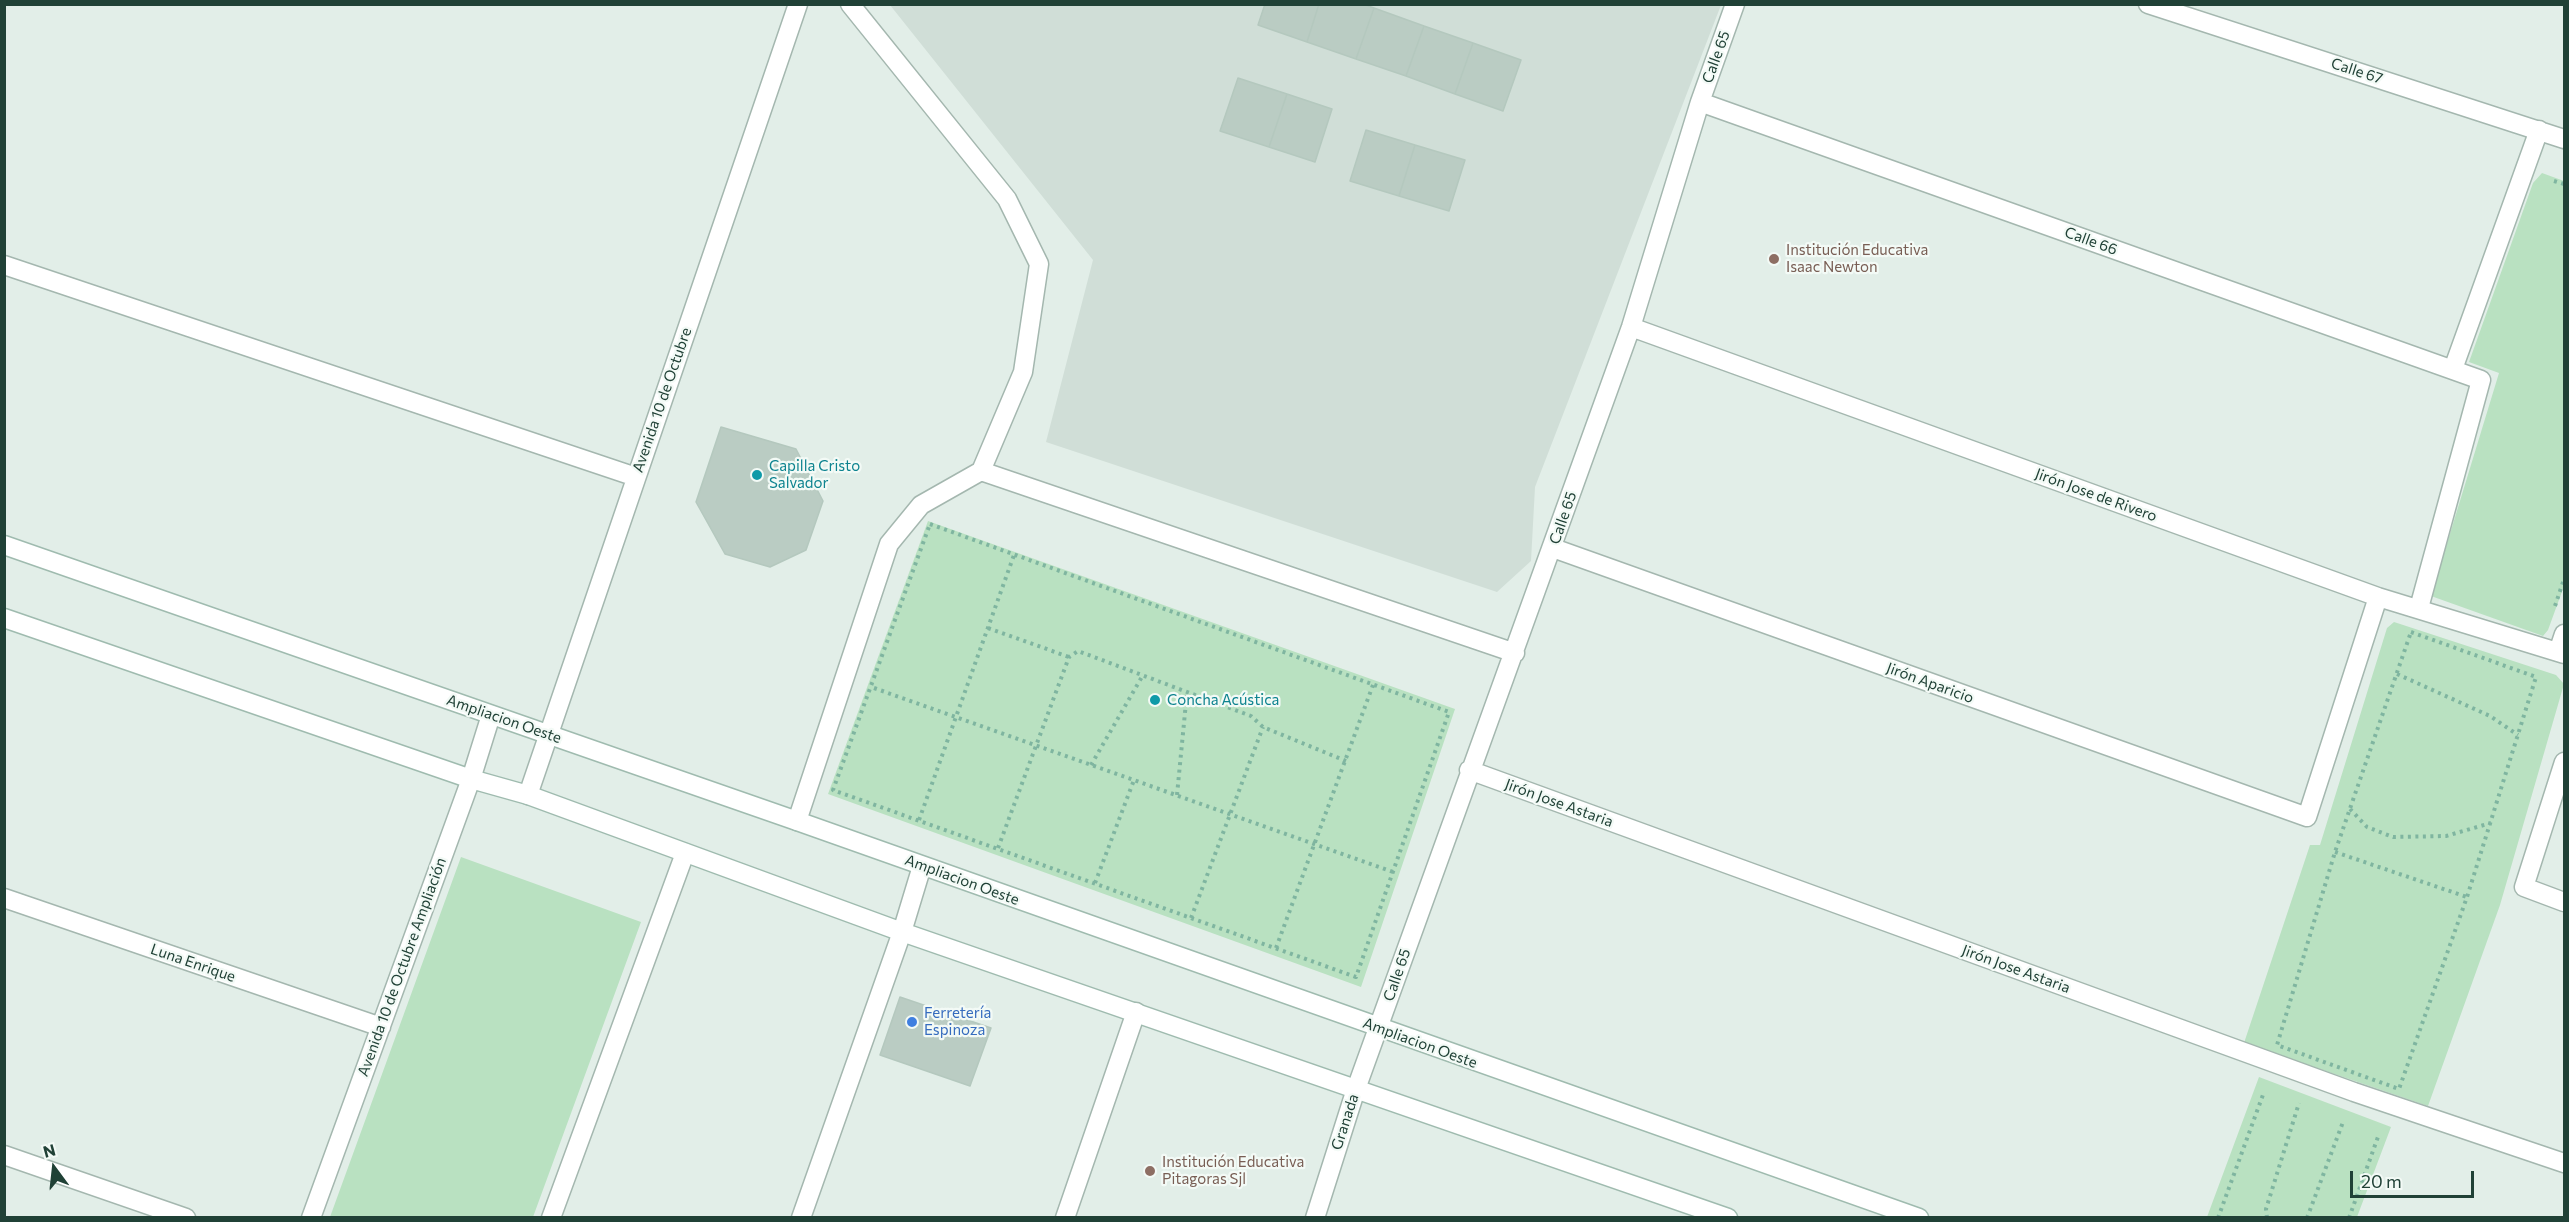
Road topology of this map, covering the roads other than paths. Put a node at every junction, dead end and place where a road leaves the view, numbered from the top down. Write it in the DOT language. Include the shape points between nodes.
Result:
graph roads {
  1 [pos="798,4"];
  2 [pos="850,4"];
  3 [pos="1735,4"];
  4 [pos="2148,4"];
  5 [pos="1700,102"];
  6 [pos="2539,130"];
  7 [pos="2565,139"];
  8 [pos="4,265"];
  9 [pos="1631,327"];
  10 [pos="2453,369"];
  11 [pos="981,471"];
  12 [pos="636,477"];
  13 [pos="4,545"];
  14 [pos="1552,549"];
  15 [pos="2378,597"];
  16 [pos="2419,608"];
  17 [pos="4,618"];
  18 [pos="2565,634"];
  19 [pos="1515,652"];
  20 [pos="2561,653"];
  21 [pos="491,715"];
  22 [pos="548,734"];
  23 [pos="2565,762"];
  24 [pos="1469,770"];
  25 [pos="471,779"];
  26 [pos="528,795"];
  27 [pos="797,821"];
  28 [pos="685,853"];
  29 [pos="922,866"];
  30 [pos="4,898"];
  31 [pos="2565,902"];
  32 [pos="902,932"];
  33 [pos="1136,1012"];
  34 [pos="381,1027"];
  35 [pos="1378,1028"];
  36 [pos="1356,1089"];
  37 [pos="4,1155"];
  38 [pos="2565,1163"];
  39 [pos="186,1218"];
  40 [pos="311,1218"];
  41 [pos="551,1218"];
  42 [pos="801,1218"];
  43 [pos="1065,1218"];
  44 [pos="1315,1218"];
  45 [pos="1728,1218"];
  46 [pos="1919,1218"];
  1 -- 12 [label="street, Avenida 10 de Octubre"];
  2 -- 11 [label="street" via="1007,199 1039,264 1023,372"];
  3 -- 5 [label="street, Calle 65"];
  4 -- 6 [label="street, Calle 67"];
  5 -- 9 [label="street, Calle 65"];
  5 -- 10 [label="street, Calle 66"];
  6 -- 7 [label="street, Calle 67"];
  6 -- 10 [label="street"];
  8 -- 12 [label="street"];
  9 -- 14 [label="street, Calle 65"];
  9 -- 15 [label="street, Jirón Jose de Rivero"];
  10 -- 16 [label="street, Calle 66" via="2481,380"];
  11 -- 19 [label="street"];
  11 -- 27 [label="street" via="921,505 889,544"];
  12 -- 22 [label="street, Avenida 10 de Octubre"];
  13 -- 21 [label="street, Ampliacion Oeste"];
  14 -- 15 [label="street, Jirón Aparicio" via="2307,817"];
  14 -- 19 [label="street, Calle 65"];
  15 -- 16 [label="street, Jirón Jose de Rivero"];
  16 -- 20 [label="street, Jirón Jose de Rivero"];
  17 -- 25 [label="street"];
  18 -- 20 [label="street"];
  19 -- 24 [label="street, Calle 65"];
  21 -- 22 [label="street, Ampliacion Oeste"];
  21 -- 25 [label="street, Avenida 10 de Octubre Ampliación"];
  22 -- 26 [label="street, Avenida 10 de Octubre"];
  22 -- 27 [label="street, Ampliacion Oeste"];
  23 -- 31 [label="street" via="2524,888"];
  24 -- 35 [label="street, Calle 65"];
  24 -- 38 [label="street, Jirón Jose Astaria" via="2354,1092"];
  25 -- 26 [label="street"];
  25 -- 34 [label="street, Avenida 10 de Octubre Ampliación"];
  26 -- 28 [label="street"];
  27 -- 29 [label="street, Ampliacion Oeste"];
  28 -- 32 [label="street"];
  28 -- 41 [label="street"];
  29 -- 32 [label="street"];
  29 -- 35 [label="street, Ampliacion Oeste"];
  30 -- 34 [label="street, Luna Enrique"];
  32 -- 33 [label="street"];
  32 -- 42 [label="street"];
  33 -- 36 [label="street"];
  33 -- 43 [label="street"];
  34 -- 40 [label="street, Avenida 10 de Octubre Ampliación"];
  35 -- 36 [label="street, Granada"];
  35 -- 46 [label="street, Ampliacion Oeste"];
  36 -- 44 [label="street, Granada"];
  36 -- 45 [label="street"];
  37 -- 39 [label="street"];
}
